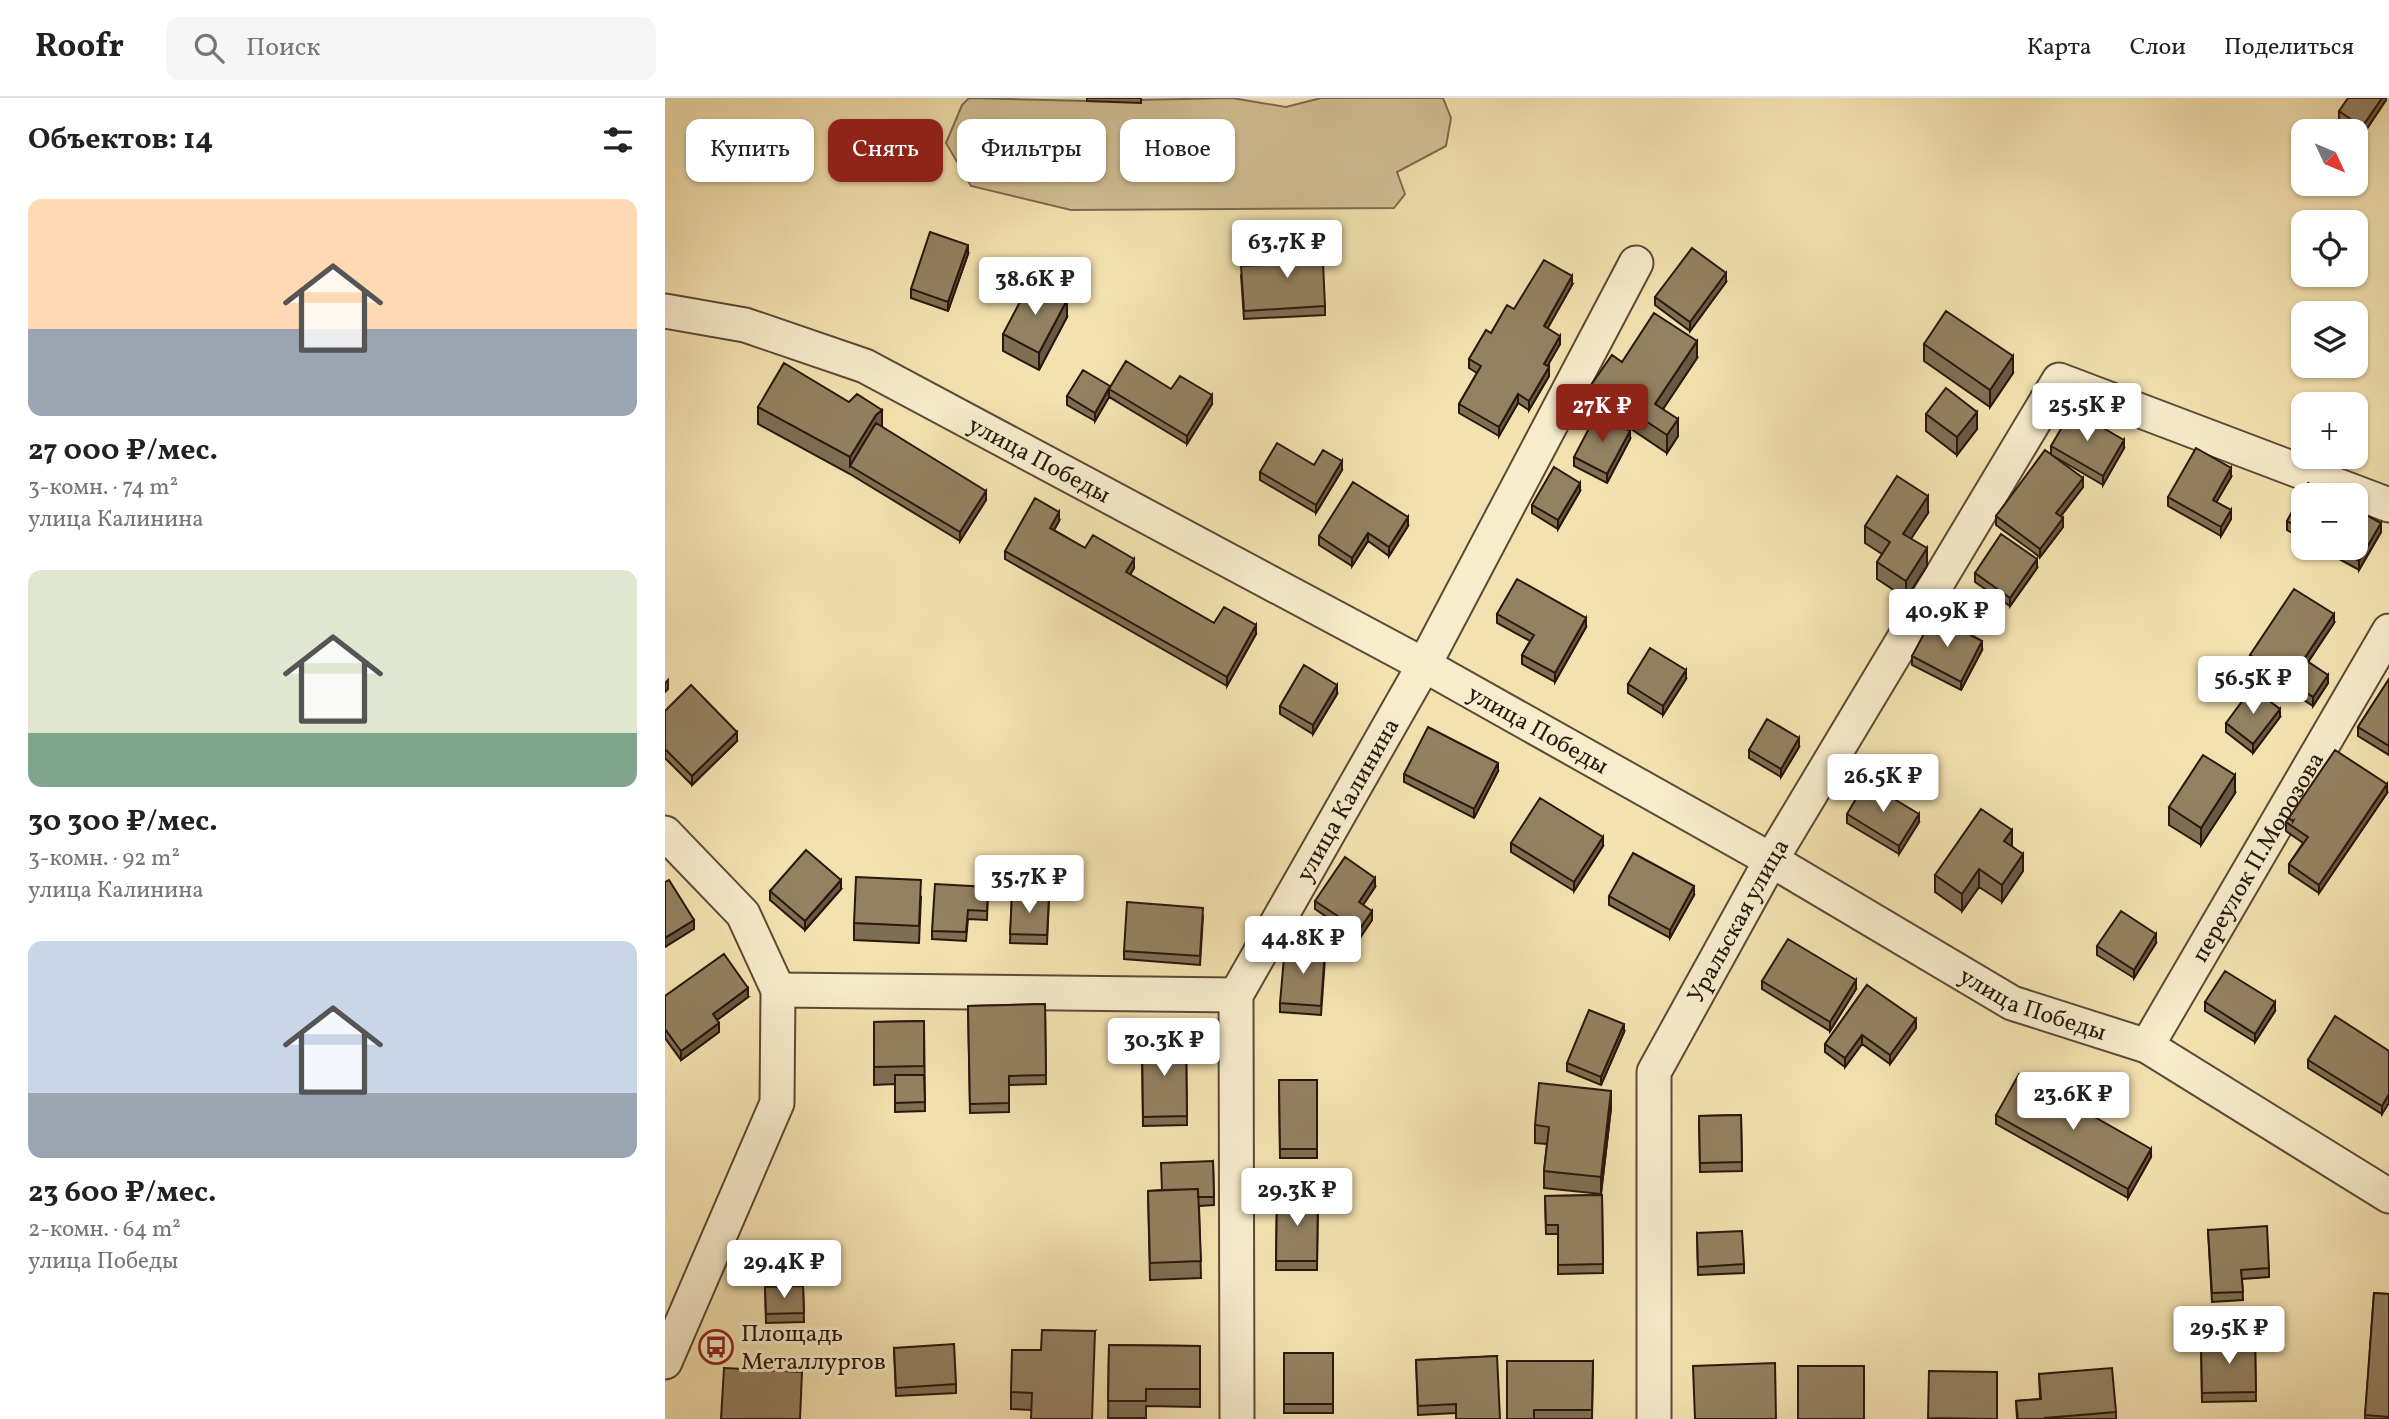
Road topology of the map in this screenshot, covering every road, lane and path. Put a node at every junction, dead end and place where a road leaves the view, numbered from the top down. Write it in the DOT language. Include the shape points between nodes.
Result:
graph roads {
  1 [pos="1636,263"];
  2 [pos="665,311"];
  3 [pos="2389,505"];
  4 [pos="2389,631"];
  5 [pos="1424,665"];
  6 [pos="665,833"];
  7 [pos="1771,860"];
  8 [pos="778,990"];
  9 [pos="1236,995"];
  10 [pos="2147,1046"];
  11 [pos="2389,1196"];
  12 [pos="665,1362"];
  13 [pos="1237,1419"];
  14 [pos="1654,1419"];
  1 -- 5 [label="street, улица Калинина"];
  2 -- 5 [label="street, улица Победы" via="745,325 866,366"];
  3 -- 7 [label="street, Уральская улица" via="2059,380"];
  4 -- 10 [label="street, переулок П.Морозова"];
  5 -- 7 [label="street, улица Победы"];
  5 -- 9 [label="street, улица Калинина"];
  6 -- 8 [label="street" via="743,914"];
  7 -- 10 [label="street, улица Победы" via="2012,1003"];
  7 -- 14 [label="street, Уральская улица" via="1654,1072"];
  8 -- 9 [label="street"];
  8 -- 12 [label="street" via="777,1103"];
  9 -- 13 [label="street, улица Калинина"];
  10 -- 11 [label="street, улица Победы"];
}
